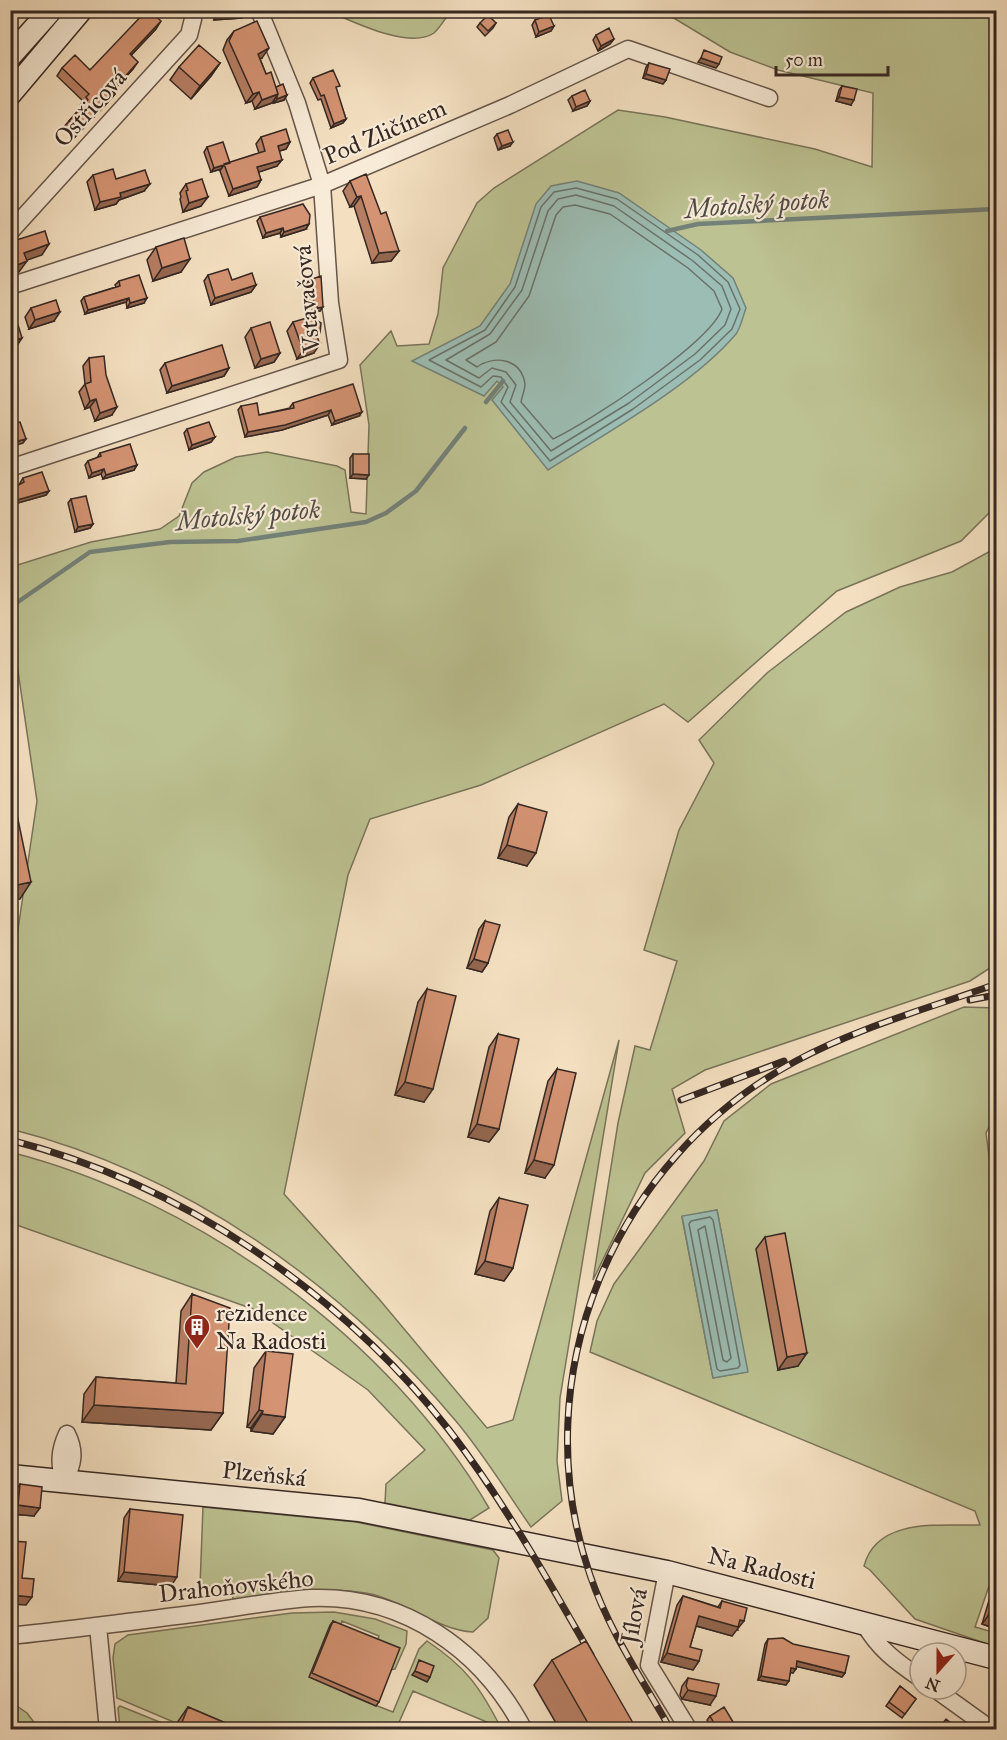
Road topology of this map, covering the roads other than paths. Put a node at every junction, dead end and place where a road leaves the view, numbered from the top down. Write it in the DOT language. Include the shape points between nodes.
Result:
graph roads {
  1 [pos="51,10"];
  2 [pos="81,10"];
  3 [pos="192,10"];
  4 [pos="259,10"];
  5 [pos="10,56"];
  6 [pos="10,94"];
  7 [pos="769,99"];
  8 [pos="322,185"];
  9 [pos="10,232"];
  10 [pos="10,286"];
  11 [pos="10,468"];
  12 [pos="10,1476"];
  13 [pos="511,1539"];
  14 [pos="667,1572"];
  15 [pos="864,1623"];
  16 [pos="98,1626"];
  17 [pos="10,1636"];
  18 [pos="996,1658"];
  19 [pos="908,1670"];
  20 [pos="952,1701"];
  21 [pos="108,1730"];
  22 [pos="524,1730"];
  23 [pos="689,1730"];
  24 [pos="992,1730"];
  1 -- 5 [label="main road"];
  2 -- 6 [label="main road"];
  3 -- 9 [label="street, Ostřicová" via="189,35"];
  4 -- 8 [label="street, Vstavačová" via="297,103"];
  7 -- 8 [label="street, Pod Zličínem" via="627,49 510,105"];
  8 -- 10 [label="street, Pod Zličínem"];
  8 -- 11 [label="street, Vstavačová" via="330,303 339,360"];
  12 -- 13 [label="main road, Plzeňská" via="359,1510"];
  13 -- 14 [label="main road, Na Radosti"];
  14 -- 15 [label="main road, Na Radosti"];
  14 -- 23 [label="street, Jílová" via="649,1665"];
  15 -- 18 [label="main road, Na Radosti"];
  15 -- 19 [label="street" via="886,1654"];
  16 -- 17 [label="street, Drahoňovského"];
  16 -- 21 [label="street"];
  16 -- 22 [label="street, Drahoňovského" via="313,1598 370,1602 422,1623 466,1654 492,1680"];
  20 -- 24 [label="street"];
}
